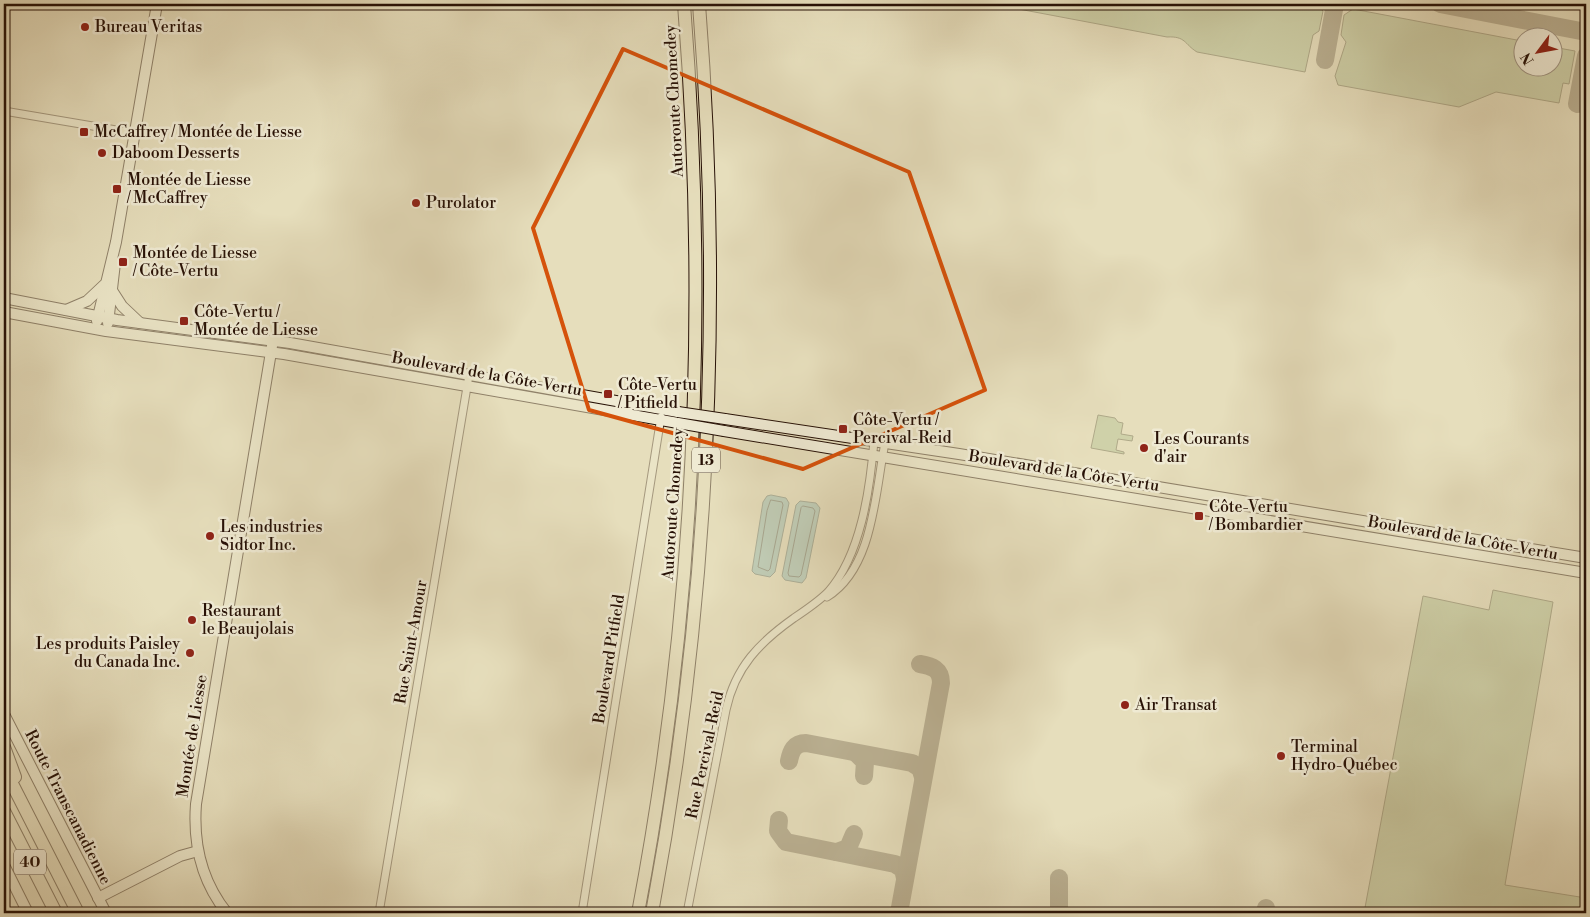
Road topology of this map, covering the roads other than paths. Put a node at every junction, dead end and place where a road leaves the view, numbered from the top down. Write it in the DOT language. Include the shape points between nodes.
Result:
graph roads {
  1 [pos="157,4"];
  2 [pos="684,4"];
  3 [pos="699,4"];
  4 [pos="4,111"];
  5 [pos="134,132"];
  6 [pos="116,242"];
  7 [pos="104,285"];
  8 [pos="113,292"];
  9 [pos="4,298"];
  10 [pos="66,310"];
  11 [pos="4,312"];
  12 [pos="98,316"];
  13 [pos="109,318"];
  14 [pos="140,323"];
  15 [pos="101,331"];
  16 [pos="273,340"];
  17 [pos="271,352"];
  18 [pos="469,375"];
  19 [pos="468,386"];
  20 [pos="661,414"];
  21 [pos="874,441"];
  22 [pos="885,443"];
  23 [pos="878,455"];
  24 [pos="1586,558"];
  25 [pos="1586,574"];
  26 [pos="4,714"];
  27 [pos="4,747"];
  28 [pos="4,768"];
  29 [pos="4,811"];
  30 [pos="36,831"];
  31 [pos="198,851"];
  32 [pos="4,865"];
  33 [pos="98,898"];
  34 [pos="28,913"];
  35 [pos="56,913"];
  36 [pos="78,913"];
  37 [pos="106,913"];
  38 [pos="227,913"];
  39 [pos="379,913"];
  40 [pos="582,913"];
  41 [pos="638,913"];
  42 [pos="652,913"];
  43 [pos="687,913"];
  1 -- 5 [label="street"];
  2 -- 41 [label="highway, Autoroute Chomedey / 13" via="697,257 691,488 669,716"];
  3 -- 42 [label="highway, Autoroute Chomedey / 13" via="710,240 707,453 686,700"];
  4 -- 5 [label="street"];
  5 -- 6 [label="street"];
  6 -- 7 [label="street"];
  6 -- 8 [label="street"];
  7 -- 10 [label="street" via="87,301"];
  7 -- 12 [label="street"];
  8 -- 13 [label="street"];
  8 -- 14 [label="street"];
  9 -- 10 [label="street, Boulevard de la Côte-Vertu"];
  10 -- 12 [label="street, Boulevard de la Côte-Vertu"];
  11 -- 15 [label="street, Boulevard de la Côte-Vertu"];
  12 -- 13 [label="street, Boulevard de la Côte-Vertu"];
  12 -- 15 [label="street"];
  13 -- 14 [label="street, Boulevard de la Côte-Vertu"];
  13 -- 15 [label="street"];
  14 -- 16 [label="street, Boulevard de la Côte-Vertu"];
  15 -- 17 [label="street, Boulevard de la Côte-Vertu"];
  16 -- 17 [label="street, Montée de Liesse"];
  16 -- 18 [label="street, Boulevard de la Côte-Vertu"];
  17 -- 19 [label="street, Boulevard de la Côte-Vertu"];
  17 -- 31 [label="street, Montée de Liesse" via="199,786"];
  18 -- 19 [label="street, Rue Saint-Amour"];
  18 -- 20 [label="street, Boulevard de la Côte-Vertu"];
  19 -- 20 [label="street, Boulevard de la Côte-Vertu"];
  19 -- 39 [label="street, Rue Saint-Amour"];
  20 -- 21 [label="street, Boulevard de la Côte-Vertu, bridge" via="678,412"];
  20 -- 23 [label="street, Boulevard de la Côte-Vertu, bridge" via="678,423"];
  20 -- 40 [label="street, Boulevard Pitfield"];
  21 -- 22 [label="street, Boulevard de la Côte-Vertu"];
  21 -- 23 [label="street, Rue Percival-Reid"];
  22 -- 23 [label="street, Rue Percival-Reid"];
  22 -- 24 [label="street, Boulevard de la Côte-Vertu"];
  23 -- 25 [label="street, Boulevard de la Côte-Vertu"];
  23 -- 43 [label="street, Rue Percival-Reid" via="868,533 861,557 842,586 776,631 756,649 733,684"];
  26 -- 33 [label="street, Route Transcanadienne"];
  27 -- 30 [label="highway"];
  28 -- 30 [label="highway, 40"];
  29 -- 35 [label="highway, 40"];
  30 -- 36 [label="highway, 40"];
  31 -- 33 [label="street" via="180,856"];
  31 -- 38 [label="street, Montée de Liesse" via="212,890"];
  32 -- 34 [label="street"];
  33 -- 37 [label="street, Route Transcanadienne"];
}
